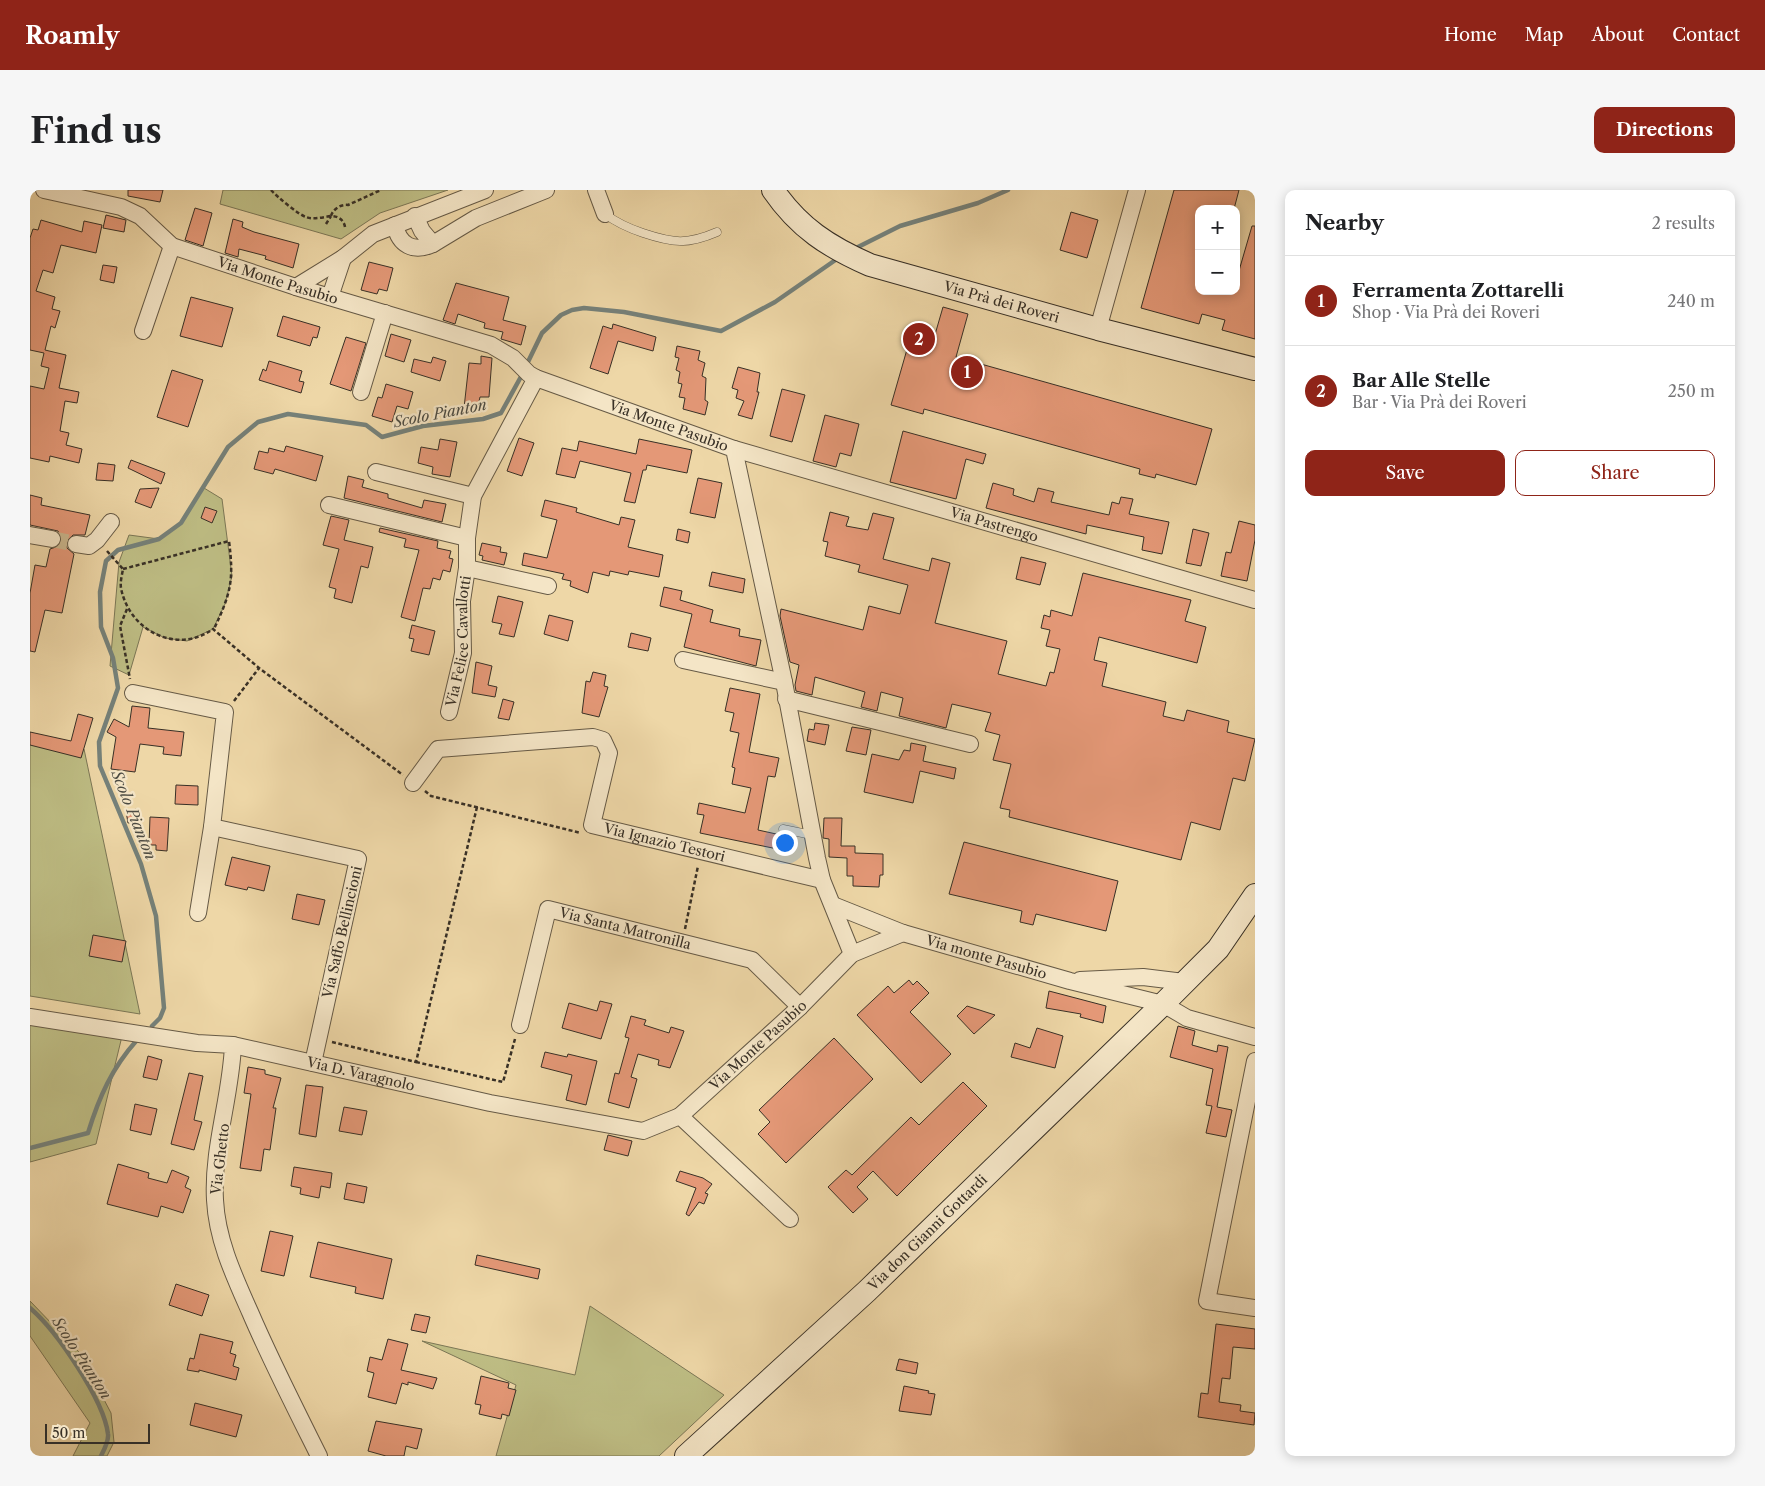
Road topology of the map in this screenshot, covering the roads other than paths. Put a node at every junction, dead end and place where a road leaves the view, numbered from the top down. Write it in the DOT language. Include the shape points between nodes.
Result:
graph roads {
  1 [pos="44,190"];
  2 [pos="546,190"];
  3 [pos="596,190"];
  4 [pos="773,190"];
  5 [pos="1137,190"];
  6 [pos="481,191"];
  7 [pos="432,210"];
  8 [pos="605,214"];
  9 [pos="415,216"];
  10 [pos="395,224"];
  11 [pos="717,232"];
  12 [pos="369,237"];
  13 [pos="431,243"];
  14 [pos="406,245"];
  15 [pos="172,246"];
  16 [pos="343,258"];
  17 [pos="296,287"];
  18 [pos="330,297"];
  19 [pos="385,313"];
  20 [pos="1098,329"];
  21 [pos="143,331"];
  22 [pos="1255,369"];
  23 [pos="532,376"];
  24 [pos="361,392"];
  25 [pos="734,449"];
  26 [pos="376,472"];
  27 [pos="473,496"];
  28 [pos="329,505"];
  29 [pos="111,522"];
  30 [pos="30,535"];
  31 [pos="467,538"];
  32 [pos="52,540"];
  33 [pos="76,544"];
  34 [pos="467,568"];
  35 [pos="548,586"];
  36 [pos="1255,600"];
  37 [pos="683,660"];
  38 [pos="784,682"];
  39 [pos="132,693"];
  40 [pos="786,699"];
  41 [pos="448,712"];
  42 [pos="970,744"];
  43 [pos="413,782"];
  44 [pos="212,827"];
  45 [pos="783,828"];
  46 [pos="812,835"];
  47 [pos="822,880"];
  48 [pos="1255,895"];
  49 [pos="833,905"];
  50 [pos="198,913"];
  51 [pos="902,933"];
  52 [pos="852,954"];
  53 [pos="1070,981"];
  54 [pos="1184,982"];
  55 [pos="1163,1004"];
  56 [pos="800,1007"];
  57 [pos="30,1016"];
  58 [pos="520,1025"];
  59 [pos="1255,1037"];
  60 [pos="233,1045"];
  61 [pos="1255,1062"];
  62 [pos="313,1063"];
  63 [pos="680,1116"];
  64 [pos="790,1219"];
  65 [pos="1255,1308"];
  66 [pos="319,1456"];
  67 [pos="686,1456"];
  1 -- 15 [label="street, Via Monte Pasubio" via="121,207 140,216"];
  2 -- 13 [label="street" via="476,218"];
  3 -- 8 [label="street"];
  4 -- 20 [label="main road, Via Prà dei Roveri" via="804,227 844,254 879,267"];
  5 -- 20 [label="street"];
  6 -- 7 [label="street"];
  7 -- 9 [label="street"];
  7 -- 13 [label="street" via="428,230"];
  8 -- 11 [label="lane" via="617,224 667,241 697,240"];
  9 -- 10 [label="street"];
  9 -- 13 [label="street"];
  10 -- 12 [label="street"];
  10 -- 14 [label="street" via="397,236"];
  12 -- 14 [label="street"];
  12 -- 16 [label="street"];
  13 -- 14 [label="street" via="424,248"];
  15 -- 17 [label="street, Via Monte Pasubio"];
  15 -- 21 [label="street"];
  16 -- 17 [label="street"];
  16 -- 18 [label="street"];
  17 -- 18 [label="street, Via Monte Pasubio"];
  18 -- 19 [label="street, Via Monte Pasubio"];
  19 -- 23 [label="street, Via Monte Pasubio" via="491,345 513,358"];
  19 -- 24 [label="street"];
  20 -- 22 [label="main road, Via Prà dei Roveri"];
  23 -- 25 [label="street, Via Monte Pasubio"];
  23 -- 27 [label="street, Via Felice Cavallotti"];
  25 -- 36 [label="street, Via Pastrengo"];
  25 -- 38 [label="street, Via Monte Pasubio"];
  26 -- 27 [label="street"];
  27 -- 31 [label="street, Via Felice Cavallotti"];
  28 -- 31 [label="street"];
  29 -- 33 [label="street" via="89,546"];
  30 -- 32 [label="street"];
  31 -- 34 [label="street, Via Felice Cavallotti"];
  34 -- 35 [label="street, Via Felice Cavallotti"];
  34 -- 41 [label="street, Via Felice Cavallotti" via="462,600 463,653"];
  37 -- 38 [label="street"];
  38 -- 40 [label="street, Via Monte Pasubio"];
  39 -- 44 [label="street" via="225,712"];
  40 -- 42 [label="street"];
  40 -- 46 [label="street, Via Monte Pasubio"];
  43 -- 47 [label="street, Via Ignazio Testori" via="438,749 593,736 603,740 610,753 592,825"];
  44 -- 50 [label="street"];
  44 -- 62 [label="street, Via Saffo Bellincioni" via="358,859"];
  45 -- 46 [label="lane"];
  46 -- 47 [label="street, Via Monte Pasubio"];
  47 -- 49 [label="street, Via Monte Pasubio"];
  48 -- 54 [label="main road, Via don Gianni Gottardi" via="1218,949"];
  49 -- 51 [label="street, Via monte Pasubio"];
  49 -- 52 [label="street, Via Monte Pasubio"];
  51 -- 52 [label="street"];
  51 -- 53 [label="street, Via monte Pasubio"];
  52 -- 56 [label="street, Via Monte Pasubio"];
  53 -- 54 [label="street, Via monte Pasubio" via="1143,977"];
  53 -- 55 [label="street, Via monte Pasubio"];
  54 -- 55 [label="main road, Via don Gianni Gottardi"];
  55 -- 59 [label="street, Via monte Pasubio" via="1187,1018"];
  55 -- 67 [label="main road, Via don Gianni Gottardi" via="867,1291"];
  56 -- 58 [label="street, Via Santa Matronilla" via="752,960 548,910"];
  56 -- 63 [label="street, Via Monte Pasubio"];
  57 -- 60 [label="street" via="197,1043"];
  60 -- 62 [label="street, Via D. Varagnolo"];
  60 -- 66 [label="street, Via Ghetto" via="232,1077 215,1177 217,1222 229,1265"];
  61 -- 65 [label="street" via="1207,1301"];
  62 -- 63 [label="street, Via D. Varagnolo" via="490,1103 643,1131"];
  63 -- 64 [label="street"];
}
